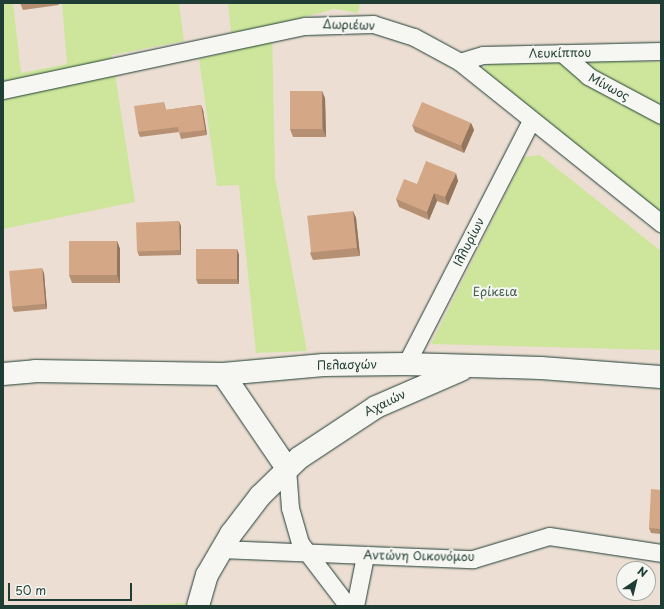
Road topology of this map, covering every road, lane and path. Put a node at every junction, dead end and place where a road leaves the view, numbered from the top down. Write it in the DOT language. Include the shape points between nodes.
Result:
graph roads {
  1 [pos="661,51"];
  2 [pos="562,53"];
  3 [pos="460,62"];
  4 [pos="3,90"];
  5 [pos="661,114"];
  6 [pos="531,120"];
  7 [pos="661,223"];
  8 [pos="406,364"];
  9 [pos="471,366"];
  10 [pos="3,374"];
  11 [pos="223,374"];
  12 [pos="661,377"];
  13 [pos="287,468"];
  14 [pos="220,550"];
  15 [pos="304,550"];
  16 [pos="661,553"];
  17 [pos="366,556"];
  18 [pos="198,606"];
  19 [pos="348,606"];
  20 [pos="355,606"];
  1 -- 2 [label="street, Λευκίππου"];
  2 -- 3 [label="street, Λευκίππου" via="483,55"];
  2 -- 5 [label="street, Μίνωος" via="588,76"];
  3 -- 4 [label="street, Δωριέων" via="400,31 372,24 340,22 305,26"];
  3 -- 6 [label="street, Δωριέων"];
  6 -- 7 [label="street, Δωριέων"];
  6 -- 8 [label="street, Ιλλυρίων"];
  8 -- 9 [label="main road, Πελασγών"];
  8 -- 11 [label="main road, Πελασγών" via="324,365"];
  9 -- 12 [label="main road, Αχαιών"];
  9 -- 13 [label="main road, Αχαιών" via="397,396 358,416"];
  10 -- 11 [label="main road, Πελασγών" via="35,371"];
  11 -- 13 [label="main road"];
  13 -- 14 [label="main road, Αχαιών" via="249,509"];
  13 -- 15 [label="street" via="292,519"];
  14 -- 15 [label="street, Αντώνη Οικονόμου"];
  14 -- 18 [label="main road, Αχαιών" via="207,575"];
  15 -- 17 [label="street, Αντώνη Οικονόμου"];
  15 -- 19 [label="street"];
  16 -- 17 [label="street, Αντώνη Οικονόμου" via="549,536 473,559"];
  17 -- 20 [label="street"];
}
